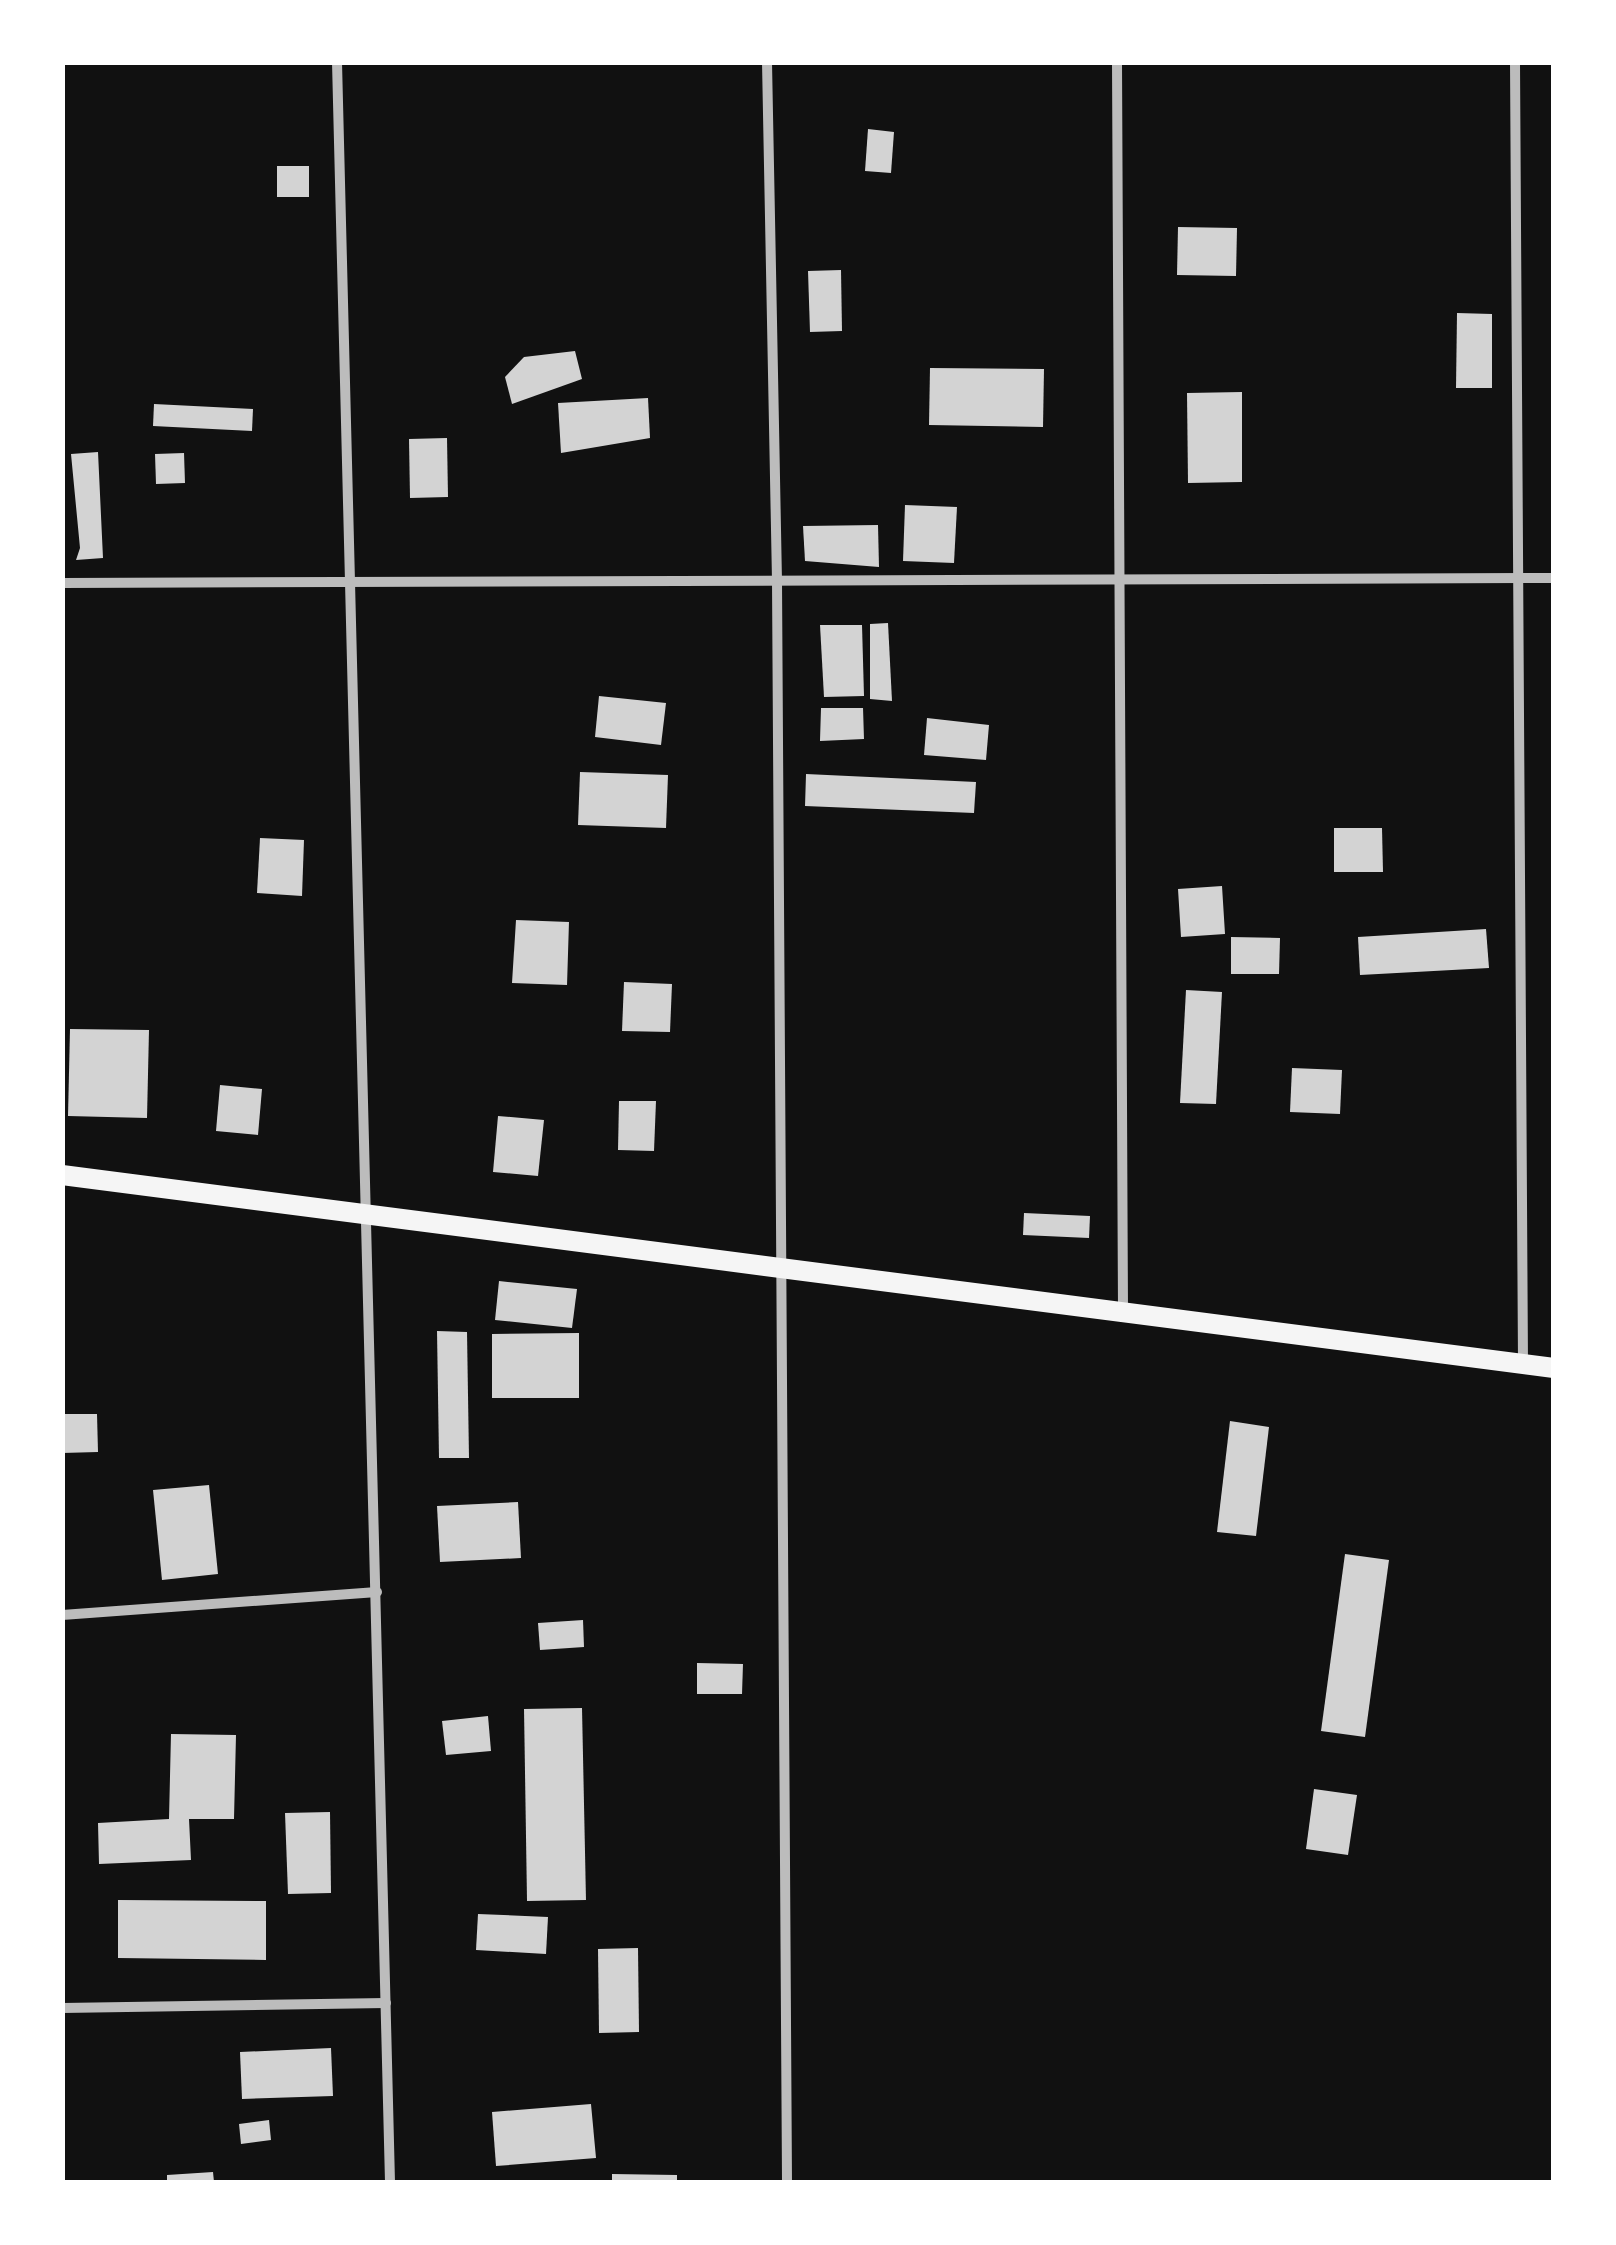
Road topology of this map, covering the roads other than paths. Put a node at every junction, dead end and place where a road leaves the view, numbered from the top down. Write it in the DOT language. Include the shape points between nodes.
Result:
graph roads {
  1 [pos="336,62"];
  2 [pos="767,62"];
  3 [pos="1117,62"];
  4 [pos="1516,62"];
  5 [pos="1517,578"];
  6 [pos="1554,578"];
  7 [pos="1118,580"];
  8 [pos="776,581"];
  9 [pos="348,582"];
  10 [pos="62,583"];
  11 [pos="62,1175"];
  12 [pos="368,1214"];
  13 [pos="781,1269"];
  14 [pos="1124,1313"];
  15 [pos="1523,1365"];
  16 [pos="1554,1368"];
  17 [pos="377,1592"];
  18 [pos="62,1615"];
  19 [pos="386,2003"];
  20 [pos="62,2008"];
  21 [pos="390,2182"];
  22 [pos="788,2182"];
  1 -- 9 [label="street"];
  2 -- 8 [label="street"];
  3 -- 7 [label="street"];
  4 -- 5 [label="street"];
  5 -- 6 [label="street"];
  5 -- 7 [label="street"];
  5 -- 15 [label="street"];
  7 -- 8 [label="street"];
  7 -- 14 [label="street"];
  8 -- 9 [label="street"];
  8 -- 13 [label="street"];
  9 -- 10 [label="street"];
  9 -- 12 [label="street"];
  11 -- 12 [label="main road"];
  12 -- 13 [label="main road"];
  12 -- 17 [label="street"];
  13 -- 14 [label="main road"];
  13 -- 22 [label="street"];
  14 -- 15 [label="main road"];
  15 -- 16 [label="main road"];
  17 -- 18 [label="street"];
  17 -- 19 [label="street"];
  19 -- 20 [label="street"];
  19 -- 21 [label="street"];
}
